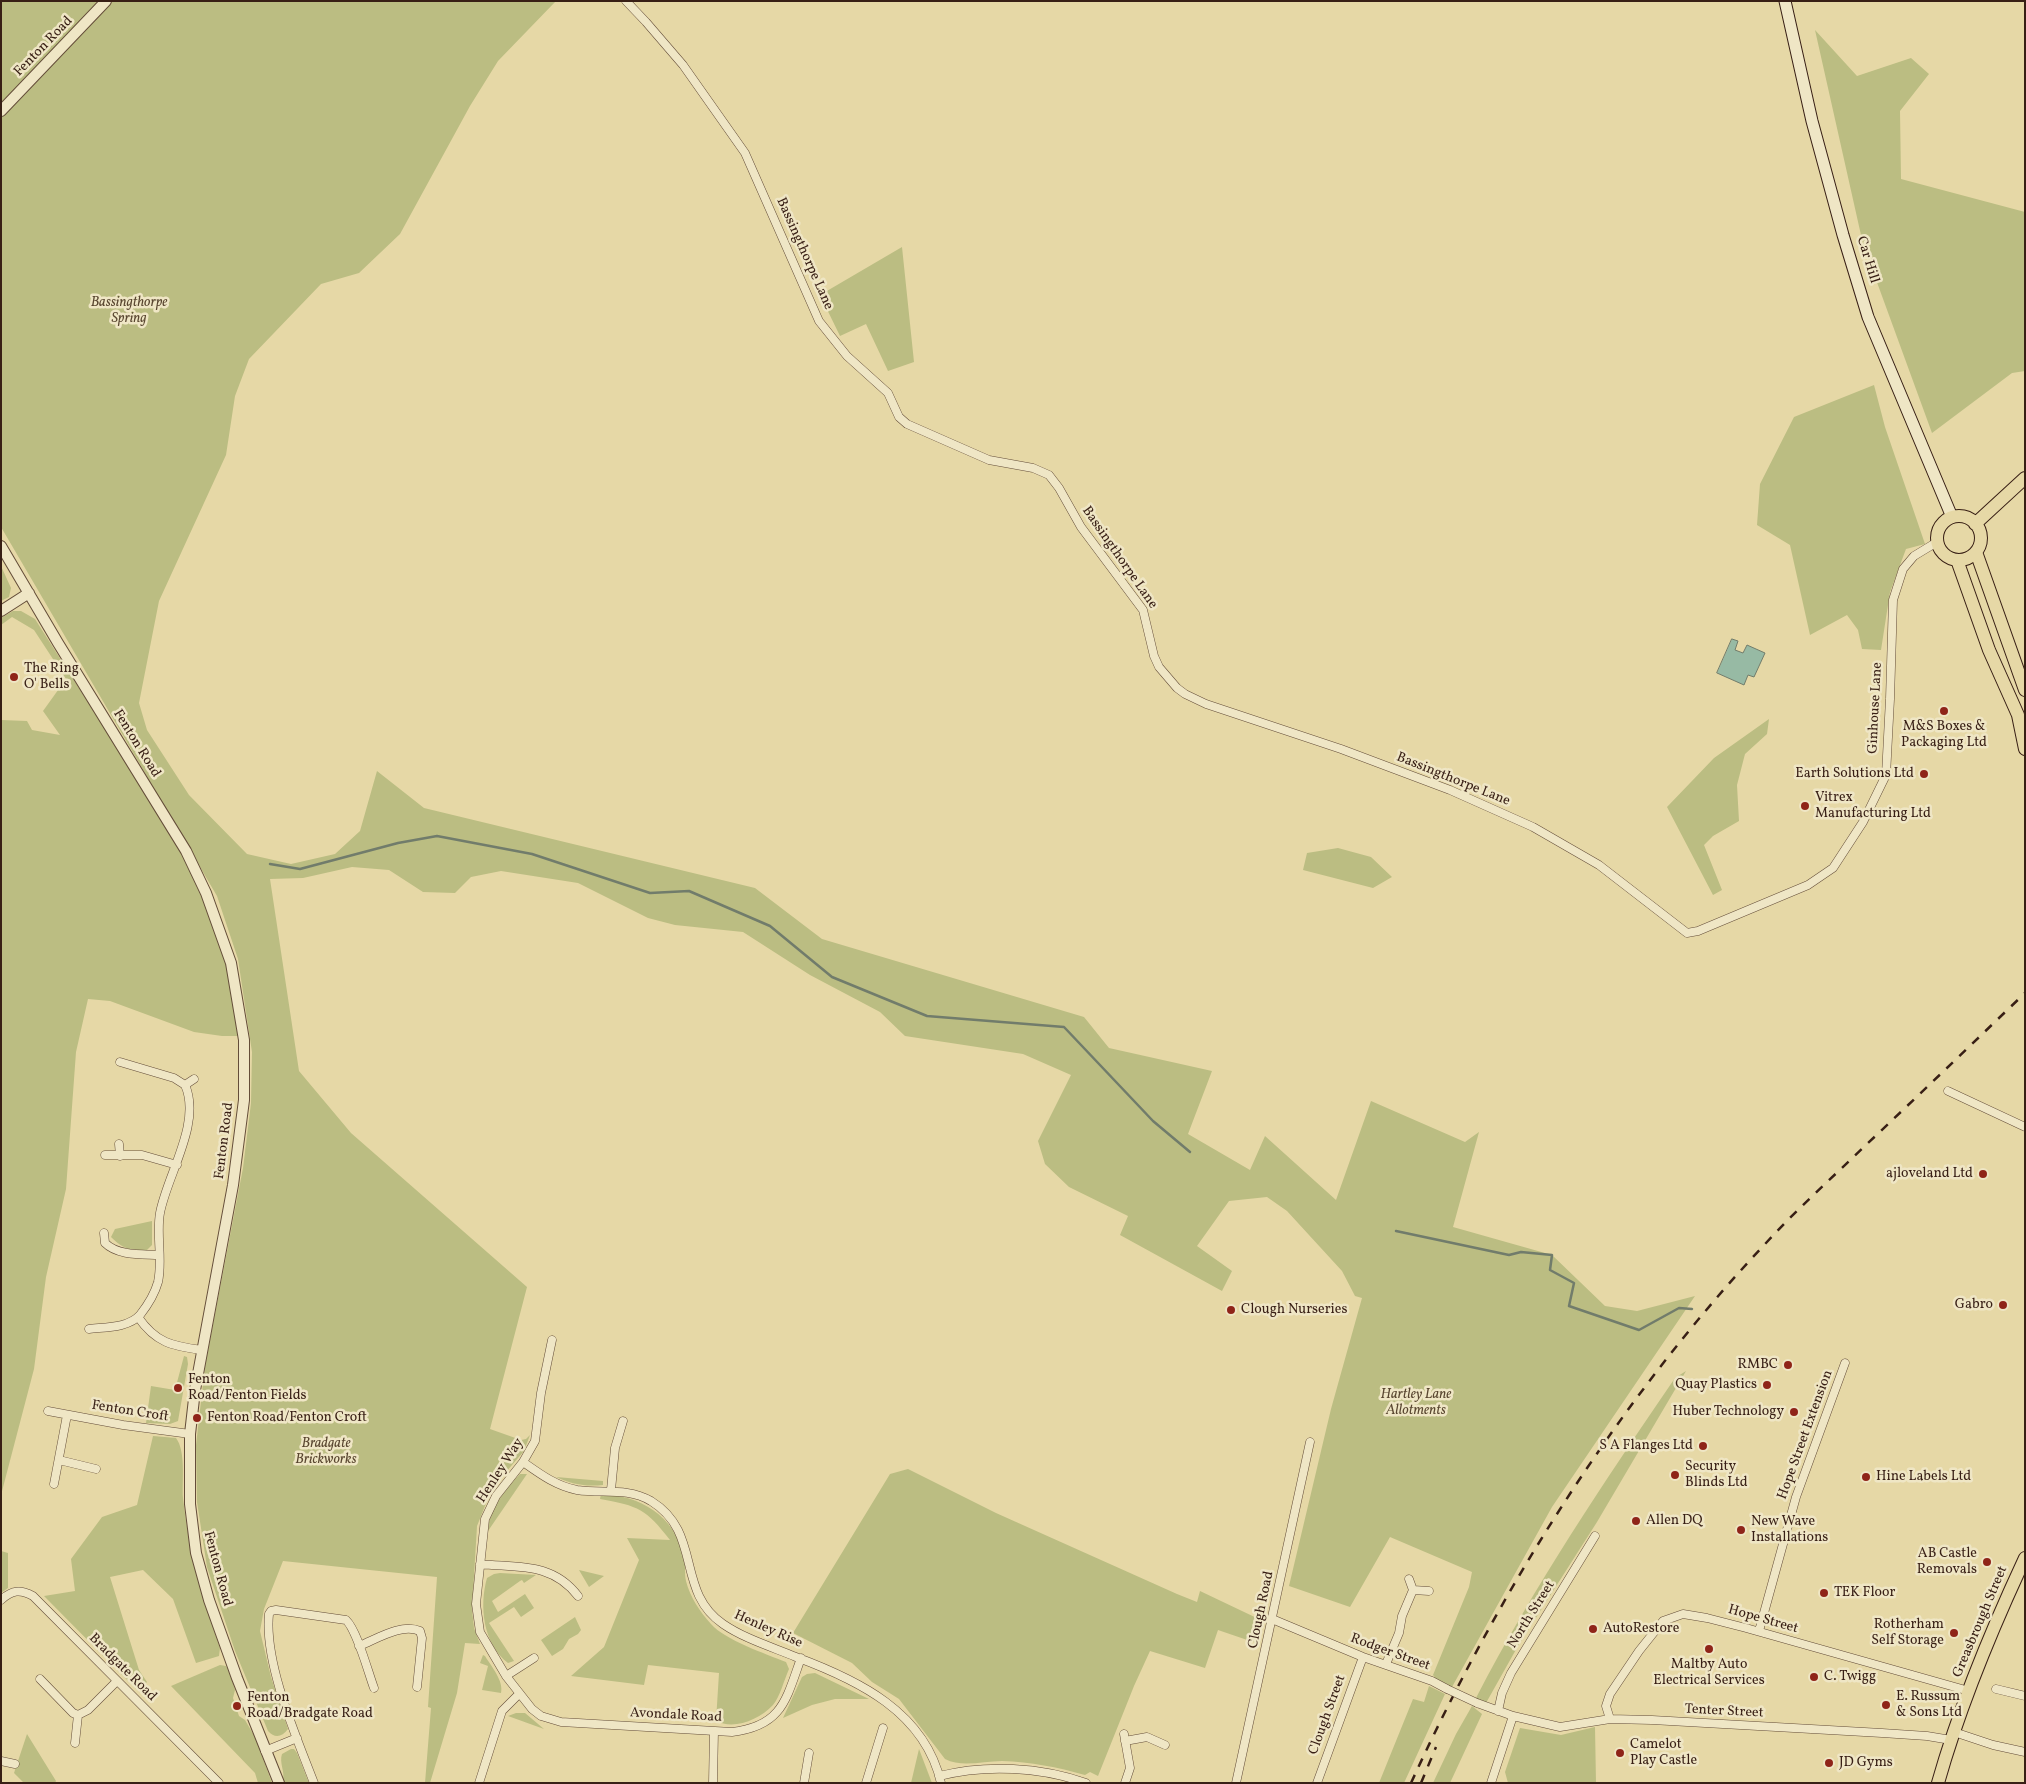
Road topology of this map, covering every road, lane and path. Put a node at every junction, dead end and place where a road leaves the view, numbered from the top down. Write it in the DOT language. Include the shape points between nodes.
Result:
graph roads {
  1 [pos="106,1"];
  2 [pos="626,1"];
  3 [pos="1785,1"];
  4 [pos="1,111"];
  5 [pos="2025,478"];
  6 [pos="1952,518"];
  7 [pos="1975,524"];
  8 [pos="1937,542"];
  9 [pos="1,546"];
  10 [pos="1976,552"];
  11 [pos="1957,560"];
  12 [pos="29,593"];
  13 [pos="1,610"];
  14 [pos="2025,690"];
  15 [pos="2025,749"];
  16 [pos="1687,933"];
  17 [pos="120,1062"];
  18 [pos="194,1079"];
  19 [pos="184,1085"];
  20 [pos="1948,1091"];
  21 [pos="2025,1127"];
  22 [pos="119,1144"];
  23 [pos="105,1155"];
  24 [pos="120,1156"];
  25 [pos="177,1165"];
  26 [pos="104,1233"];
  27 [pos="159,1254"];
  28 [pos="138,1317"];
  29 [pos="90,1329"];
  30 [pos="552,1340"];
  31 [pos="202,1350"];
  32 [pos="1845,1363"];
  33 [pos="48,1411"];
  34 [pos="67,1415"];
  35 [pos="623,1421"];
  36 [pos="190,1434"];
  37 [pos="1310,1442"];
  38 [pos="59,1460"];
  39 [pos="523,1462"];
  40 [pos="96,1469"];
  41 [pos="54,1484"];
  42 [pos="611,1490"];
  43 [pos="1595,1536"];
  44 [pos="2025,1558"];
  45 [pos="480,1564"];
  46 [pos="1409,1579"];
  47 [pos="1413,1590"];
  48 [pos="1429,1591"];
  49 [pos="578,1596"];
  50 [pos="1,1600"];
  51 [pos="1272,1619"];
  52 [pos="1759,1631"];
  53 [pos="359,1646"];
  54 [pos="1363,1657"];
  55 [pos="534,1658"];
  56 [pos="801,1658"];
  57 [pos="1386,1664"];
  58 [pos="506,1676"];
  59 [pos="40,1679"];
  60 [pos="117,1681"];
  61 [pos="417,1687"];
  62 [pos="374,1688"];
  63 [pos="1996,1689"];
  64 [pos="1969,1691"];
  65 [pos="519,1694"];
  66 [pos="2025,1696"];
  67 [pos="1498,1711"];
  68 [pos="78,1715"];
  69 [pos="1513,1716"];
  70 [pos="1610,1720"];
  71 [pos="883,1728"];
  72 [pos="714,1731"];
  73 [pos="1953,1736"];
  74 [pos="297,1738"];
  75 [pos="75,1742"];
  76 [pos="1165,1745"];
  77 [pos="265,1750"];
  78 [pos="2025,1752"];
  79 [pos="809,1753"];
  80 [pos="1,1761"];
  81 [pos="15,1764"];
  82 [pos="940,1780"];
  83 [pos="219,1783"];
  84 [pos="279,1783"];
  85 [pos="314,1783"];
  86 [pos="479,1783"];
  87 [pos="713,1783"];
  88 [pos="804,1783"];
  89 [pos="866,1783"];
  90 [pos="1086,1783"];
  91 [pos="1125,1783"];
  92 [pos="1236,1783"];
  93 [pos="1317,1783"];
  94 [pos="1491,1783"];
  95 [pos="1938,1783"];
  1 -- 4 [label="street, Fenton Road"];
  2 -- 16 [label="street, Bassingthorpe Lane" via="682,65 745,153 819,320 847,356 888,393 899,417 907,424 989,460 1033,468 1048,475 1060,488 1081,527 1143,610 1154,656 1177,688 1206,704 1450,790 1533,827 1599,864"];
  3 -- 6 [label="main road, Car Hill" via="1812,121 1868,316"];
  5 -- 7 [label="main road"];
  6 -- 7 [label="main road" via="1965,518"];
  6 -- 8 [label="main road" via="1942,524"];
  7 -- 10 [label="main road" via="1980,538"];
  8 -- 11 [label="main road" via="1944,554"];
  8 -- 16 [label="street, Ginhouse Lane" via="1914,556 1903,569 1893,600 1886,775 1863,822 1833,868 1808,885"];
  9 -- 12 [label="street, Fenton Road"];
  10 -- 11 [label="main road" via="1964,560"];
  10 -- 14 [label="main road"];
  11 -- 15 [label="main road" via="1989,650 2018,715"];
  12 -- 13 [label="street"];
  12 -- 31 [label="street, Fenton Road" via="186,851 206,894 231,963 244,1040 244,1100 233,1185"];
  17 -- 19 [label="street" via="174,1078"];
  18 -- 19 [label="street"];
  19 -- 25 [label="street" via="188,1094 188,1116"];
  20 -- 21 [label="street"];
  22 -- 24 [label="street"];
  23 -- 24 [label="street"];
  24 -- 25 [label="street" via="142,1155"];
  25 -- 27 [label="street" via="160,1210"];
  26 -- 27 [label="street" via="109,1247 129,1253"];
  27 -- 28 [label="street" via="158,1283"];
  28 -- 29 [label="street" via="131,1322"];
  28 -- 31 [label="street" via="161,1341"];
  30 -- 39 [label="street, Henley Way" via="536,1436"];
  31 -- 36 [label="street, Fenton Road"];
  32 -- 52 [label="street, Hope Street Extension" via="1796,1497"];
  33 -- 34 [label="street, Fenton Croft"];
  34 -- 36 [label="street, Fenton Croft"];
  34 -- 38 [label="street"];
  35 -- 42 [label="street" via="615,1448"];
  36 -- 77 [label="street, Fenton Road" via="190,1504 196,1552 209,1600"];
  37 -- 51 [label="street, Clough Road"];
  38 -- 40 [label="street"];
  38 -- 41 [label="street"];
  39 -- 42 [label="street, Henley Rise" via="561,1486 577,1490"];
  39 -- 45 [label="street, Henley Way" via="504,1483 489,1508"];
  42 -- 56 [label="street, Henley Rise" via="639,1495 673,1522 686,1546 694,1587 715,1618 744,1636"];
  43 -- 67 [label="street, North Street" via="1511,1673"];
  44 -- 64 [label="main road, Greasbrough Street"];
  45 -- 49 [label="street" via="544,1571 564,1580"];
  45 -- 58 [label="street, Henley Way" via="476,1604 479,1629"];
  46 -- 47 [label="street"];
  47 -- 48 [label="street"];
  47 -- 57 [label="street"];
  50 -- 60 [label="street, Bradgate Road" via="18,1590 33,1596"];
  51 -- 54 [label="street, Rodger Street"];
  51 -- 92 [label="street, Clough Road"];
  52 -- 64 [label="street, Hope Street"];
  52 -- 70 [label="street, Hope Street" via="1683,1614 1663,1620 1610,1694 1606,1706"];
  53 -- 61 [label="street" via="399,1630 420,1631"];
  53 -- 62 [label="street"];
  53 -- 74 [label="street" via="346,1620 271,1611 269,1646"];
  54 -- 57 [label="street, Rodger Street"];
  54 -- 93 [label="street, Clough Street"];
  55 -- 58 [label="street"];
  56 -- 72 [label="street, Avondale Road" via="782,1706 767,1722 747,1730"];
  56 -- 82 [label="street, Henley Rise" via="848,1679 896,1708 928,1748"];
  57 -- 67 [label="street, Rodger Street, bridge"];
  58 -- 65 [label="street, Henley Way"];
  59 -- 68 [label="street"];
  60 -- 68 [label="street" via="88,1710"];
  60 -- 83 [label="street, Bradgate Road"];
  63 -- 66 [label="street"];
  64 -- 73 [label="main road, Greasbrough Street"];
  65 -- 72 [label="street, Avondale Road" via="541,1716 561,1722"];
  65 -- 86 [label="street" via="502,1711"];
  67 -- 69 [label="street, Tenter Street"];
  68 -- 75 [label="street"];
  69 -- 70 [label="street, Tenter Street" via="1560,1727"];
  69 -- 94 [label="street"];
  70 -- 73 [label="street, Tenter Street"];
  71 -- 89 [label="street"];
  72 -- 87 [label="street"];
  73 -- 78 [label="street, Tenter Street"];
  73 -- 95 [label="main road, Greasbrough Street"];
  74 -- 77 [label="street"];
  74 -- 85 [label="street"];
  76 -- 91 [label="street" via="1147,1737 1124,1737 1130,1768"];
  77 -- 84 [label="street, Fenton Road"];
  79 -- 88 [label="street"];
  80 -- 81 [label="street"];
  82 -- 90 [label="street" via="977,1770 1002,1769 1046,1773"];
}
